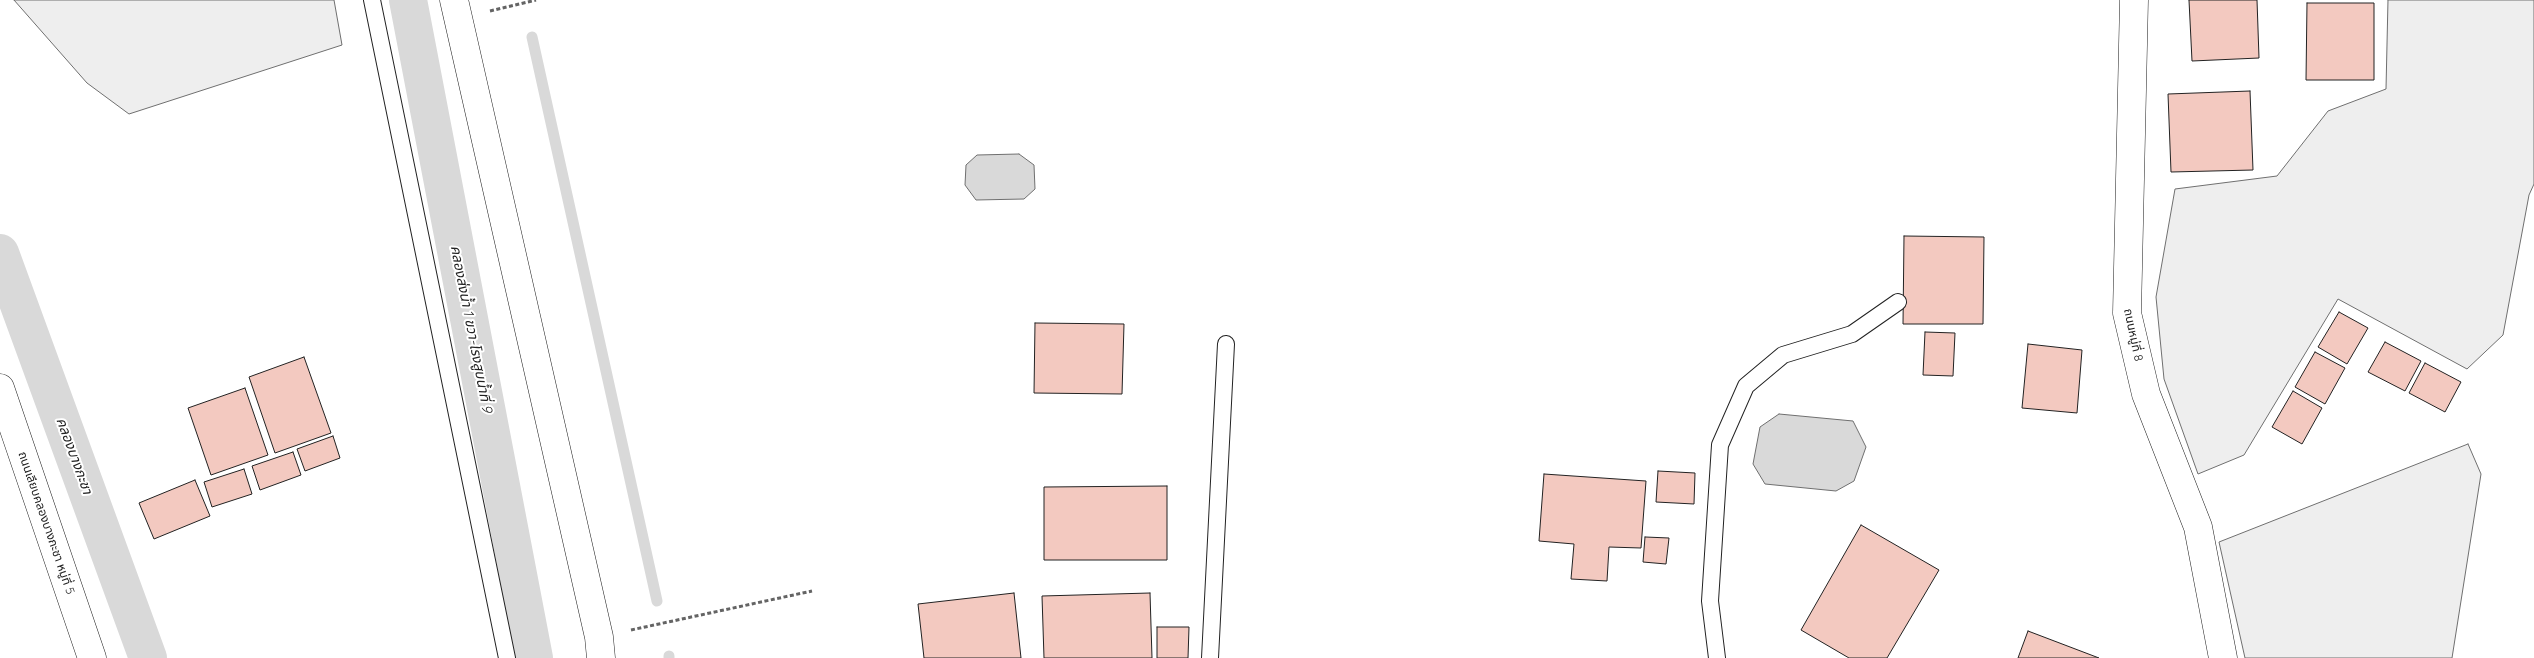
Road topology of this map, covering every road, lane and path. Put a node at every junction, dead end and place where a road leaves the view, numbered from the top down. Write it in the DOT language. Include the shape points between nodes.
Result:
graph roads {
  1 [pos="372,0"];
  2 [pos="536,0"];
  3 [pos="2134,0"];
  4 [pos="456,10"];
  5 [pos="1898,302"];
  6 [pos="1226,344"];
  7 [pos="0,388"];
  8 [pos="812,591"];
  9 [pos="600,648"];
  10 [pos="92,658"];
  11 [pos="507,658"];
  12 [pos="1210,658"];
  13 [pos="1717,658"];
  14 [pos="2222,658"];
  1 -- 11 [label="lane"];
  2 -- 4 [label="path"];
  3 -- 14 [label="street, ถนนหมู่ที่ 8" via="2126,313 2146,394 2198,527"];
  4 -- 9 [label="street"];
  5 -- 13 [label="lane" via="1852,334 1783,355 1746,386 1720,445 1710,601"];
  6 -- 12 [label="lane"];
  7 -- 10 [label="street, ถนนเลียบคลองบางกะชา หมู่ที่ 5"];
  8 -- 9 [label="path"];
}
